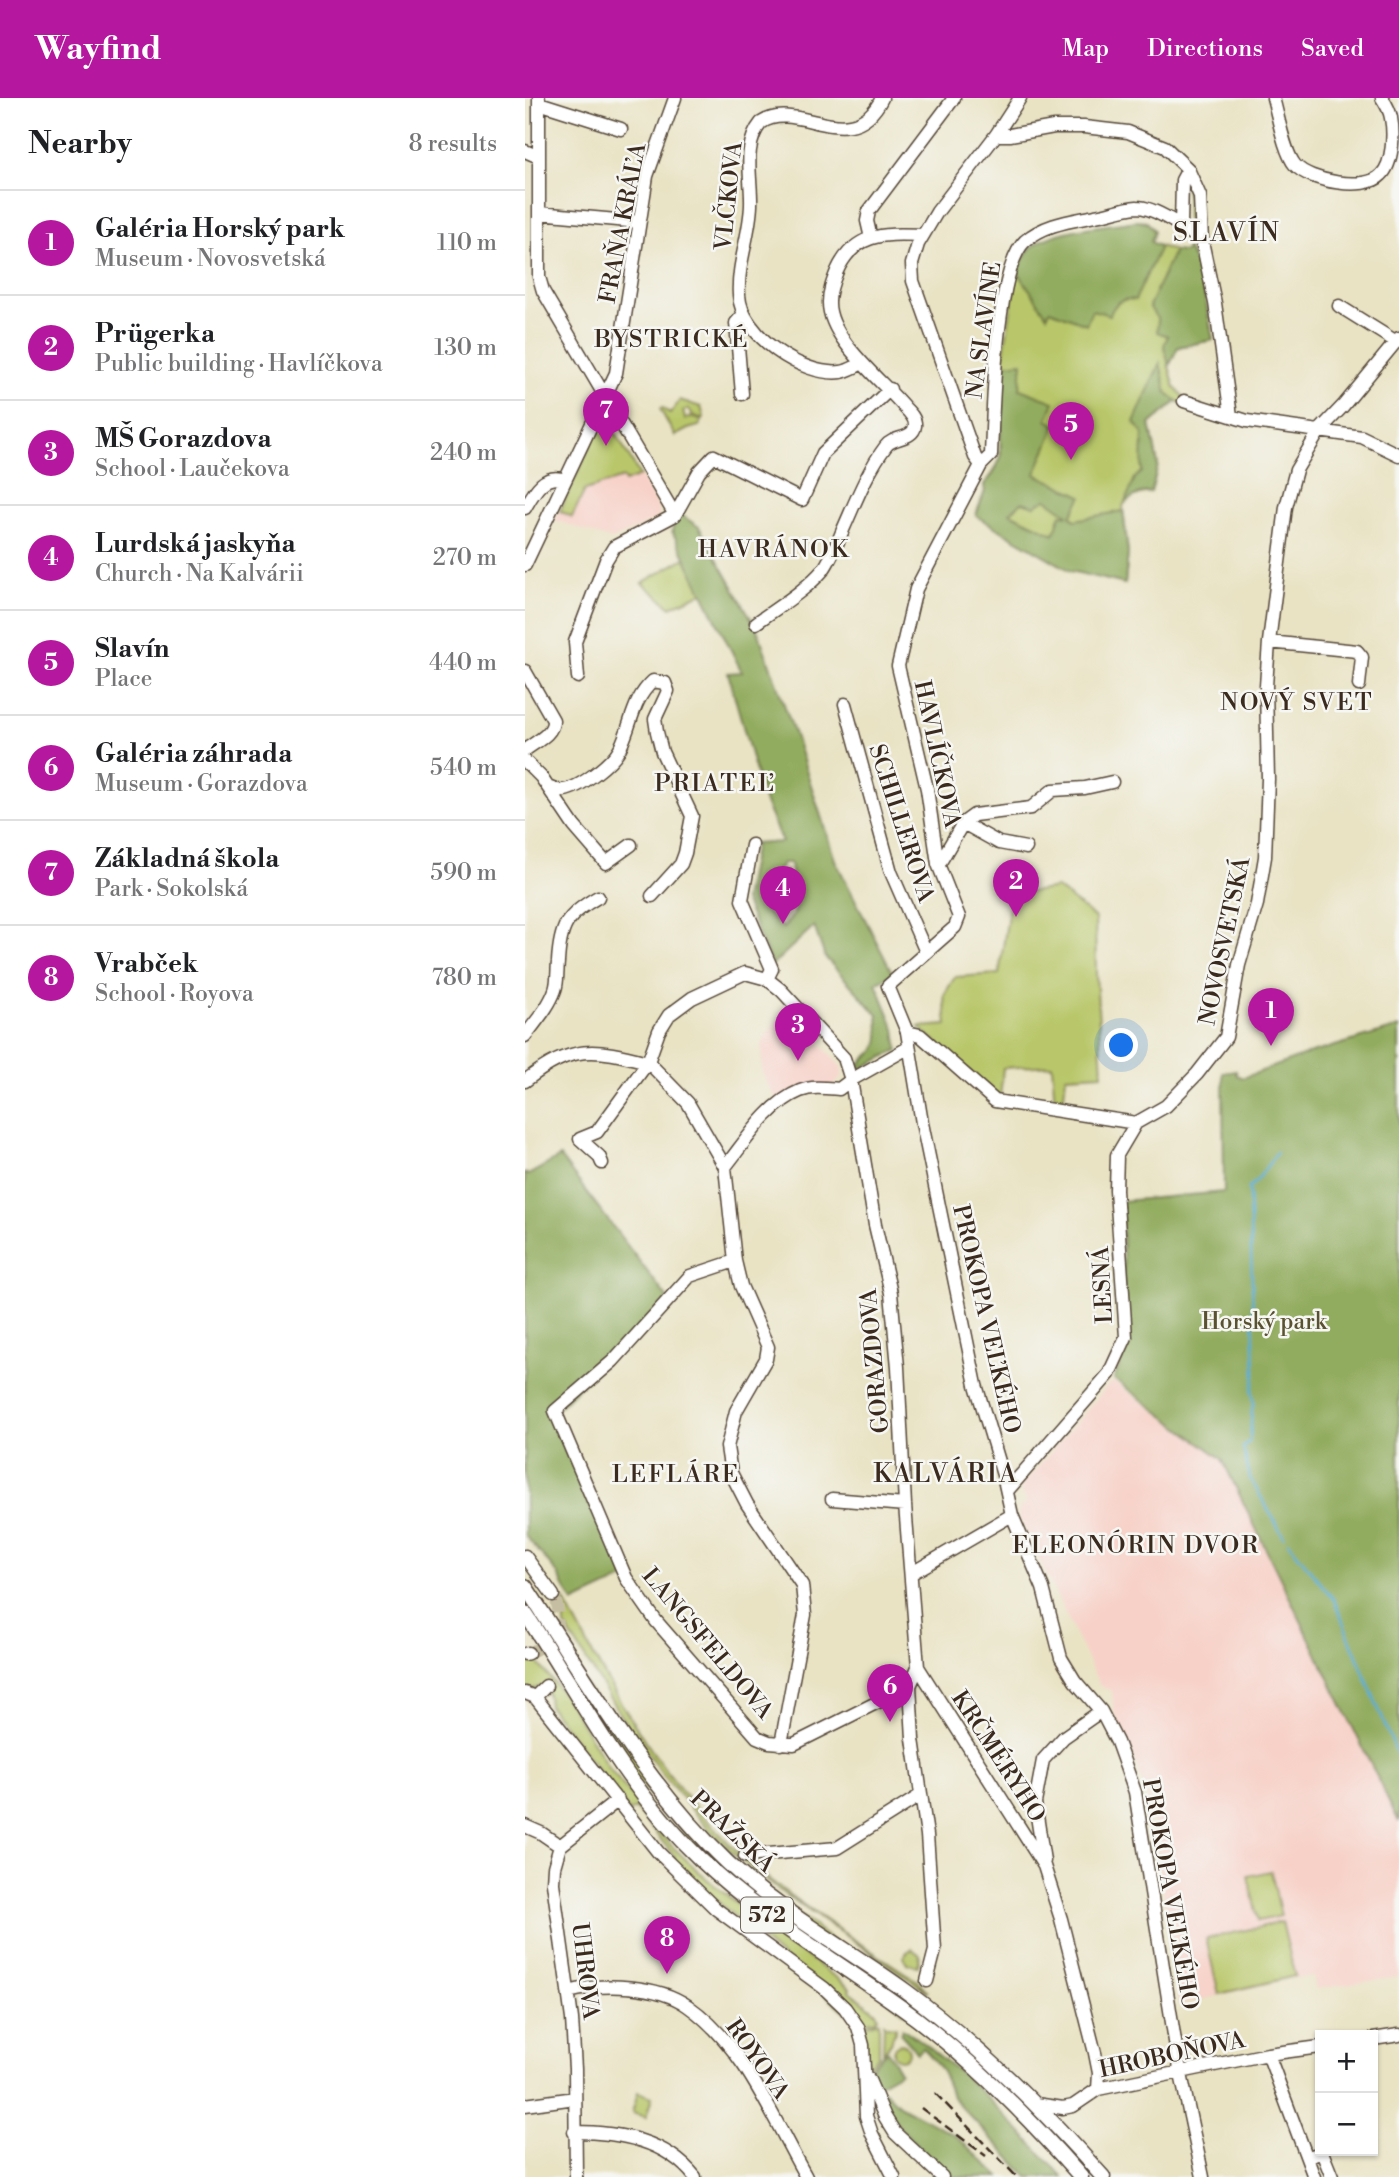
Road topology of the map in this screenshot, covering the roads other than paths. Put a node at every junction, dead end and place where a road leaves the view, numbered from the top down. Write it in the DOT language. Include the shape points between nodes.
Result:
graph roads {
  1 [pos="675,98"];
  2 [pos="882,98"];
  3 [pos="954,98"];
  4 [pos="1020,98"];
  5 [pos="1273,98"];
  6 [pos="1382,98"];
  7 [pos="539,101"];
  8 [pos="621,129"];
  9 [pos="996,135"];
  10 [pos="525,151"];
  11 [pos="539,157"];
  12 [pos="1188,169"];
  13 [pos="539,213"];
  14 [pos="639,222"];
  15 [pos="1181,226"];
  16 [pos="923,235"];
  17 [pos="871,238"];
  18 [pos="1202,241"];
  19 [pos="1339,306"];
  20 [pos="744,314"];
  21 [pos="1397,339"];
  22 [pos="861,364"];
  23 [pos="890,389"];
  24 [pos="742,394"];
  25 [pos="604,397"];
  26 [pos="1184,401"];
  27 [pos="1231,416"];
  28 [pos="1320,430"];
  29 [pos="1399,455"];
  30 [pos="981,465"];
  31 [pos="565,480"];
  32 [pos="525,508"];
  33 [pos="675,515"];
  34 [pos="525,565"];
  35 [pos="756,623"];
  36 [pos="1269,642"];
  37 [pos="525,671"];
  38 [pos="578,677"];
  39 [pos="1359,685"];
  40 [pos="845,704"];
  41 [pos="525,750"];
  42 [pos="525,761"];
  43 [pos="1112,782"];
  44 [pos="548,787"];
  45 [pos="963,823"];
  46 [pos="631,845"];
  47 [pos="752,845"];
  48 [pos="1026,848"];
  49 [pos="938,864"];
  50 [pos="652,896"];
  51 [pos="598,897"];
  52 [pos="926,952"];
  53 [pos="767,979"];
  54 [pos="887,986"];
  55 [pos="907,1032"];
  56 [pos="525,1036"];
  57 [pos="908,1048"];
  58 [pos="648,1062"];
  59 [pos="851,1080"];
  60 [pos="525,1082"];
  61 [pos="1136,1124"];
  62 [pos="602,1163"];
  63 [pos="725,1167"];
  64 [pos="735,1261"];
  65 [pos="1007,1491"];
  66 [pos="832,1499"];
  67 [pos="905,1505"];
  68 [pos="1012,1516"];
  69 [pos="525,1556"];
  70 [pos="912,1573"];
  71 [pos="525,1586"];
  72 [pos="553,1595"];
  73 [pos="525,1613"];
  74 [pos="529,1625"];
  75 [pos="919,1667"];
  76 [pos="546,1686"];
  77 [pos="910,1686"];
  78 [pos="530,1695"];
  79 [pos="1101,1712"];
  80 [pos="781,1744"];
  81 [pos="921,1796"];
  82 [pos="618,1800"];
  83 [pos="1035,1803"];
  84 [pos="1010,1810"];
  85 [pos="525,1826"];
  86 [pos="558,1852"];
  87 [pos="745,1856"];
  88 [pos="1044,1866"];
  89 [pos="927,1980"];
  90 [pos="568,1992"];
  91 [pos="1399,2035"];
  92 [pos="1378,2038"];
  93 [pos="1315,2048"];
  94 [pos="1268,2054"];
  95 [pos="865,2072"];
  96 [pos="1181,2073"];
  97 [pos="1098,2089"];
  98 [pos="575,2098"];
  99 [pos="1036,2104"];
  100 [pos="525,2105"];
  101 [pos="574,2132"];
  102 [pos="1307,2158"];
  103 [pos="576,2177"];
  104 [pos="695,2177"];
  105 [pos="806,2177"];
  106 [pos="894,2177"];
  107 [pos="942,2177"];
  108 [pos="1081,2177"];
  109 [pos="1103,2177"];
  110 [pos="1203,2177"];
  111 [pos="1314,2177"];
  112 [pos="1332,2177"];
  1 -- 14 [label="street, FRAŇA KRÁĽA" via="647,176"];
  2 -- 20 [label="street, VLČKOVA" via="859,121 788,107 771,113 758,126 750,149 751,206 740,276"];
  3 -- 17 [label="street" via="869,211"];
  4 -- 9 [label="street"];
  5 -- 6 [label="street" via="1290,158 1305,173 1357,183 1374,180 1384,172 1392,120"];
  7 -- 8 [label="street"];
  7 -- 11 [label="street"];
  9 -- 12 [label="street" via="1054,127 1128,132 1165,147"];
  9 -- 16 [label="street"];
  10 -- 11 [label="street"];
  11 -- 13 [label="street"];
  12 -- 15 [label="street" via="1182,180"];
  12 -- 18 [label="street" via="1200,196"];
  13 -- 14 [label="street"];
  13 -- 25 [label="street" via="539,277 549,303"];
  14 -- 25 [label="street, FRAŇA KRÁĽA" via="616,373"];
  15 -- 18 [label="street, NA SLAVÍNE"];
  15 -- 30 [label="street, NA SLAVÍNE" via="1157,212 1136,207 1049,227 1020,247 1008,276 993,381 991,455"];
  16 -- 17 [label="street"];
  16 -- 30 [label="street" via="913,257 913,281"];
  17 -- 22 [label="street" via="847,254 829,298 833,321"];
  18 -- 27 [label="street"];
  19 -- 21 [label="street"];
  20 -- 22 [label="street" via="771,346 803,366 838,373"];
  20 -- 24 [label="street" via="736,323"];
  21 -- 28 [label="street, NOVOSVETSKÁ"];
  22 -- 23 [label="street"];
  23 -- 33 [label="street" via="823,453 802,500 714,456 699,472"];
  23 -- 35 [label="street" via="914,419 913,430 885,446 825,567"];
  25 -- 31 [label="street, FRAŇA KRÁĽA"];
  25 -- 33 [label="street"];
  26 -- 27 [label="street"];
  27 -- 28 [label="street"];
  28 -- 29 [label="street"];
  28 -- 36 [label="street, NOVOSVETSKÁ" via="1296,470 1286,508"];
  30 -- 49 [label="street, HAVLÍČKOVA" via="916,589 898,666 927,789"];
  31 -- 32 [label="street" via="547,479"];
  31 -- 34 [label="street, FRAŇA KRÁĽA"];
  33 -- 38 [label="street" via="614,547 606,559 575,642"];
  36 -- 39 [label="street" via="1356,651 1362,657"];
  36 -- 61 [label="street, NOVOSVETSKÁ" via="1263,868 1226,1037 1166,1106"];
  37 -- 41 [label="street" via="554,726"];
  40 -- 52 [label="street, SCHILLEROVA" via="891,872"];
  42 -- 44 [label="street"];
  43 -- 45 [label="street" via="1053,790 1031,808 974,815"];
  44 -- 46 [label="street" via="606,863"];
  44 -- 50 [label="street" via="563,790 574,786 605,766 620,747 643,690 653,681 668,686 655,719 657,733 661,752 692,816 681,864"];
  45 -- 48 [label="street" via="999,843"];
  45 -- 49 [label="street"];
  47 -- 53 [label="street" via="742,900 772,969"];
  49 -- 52 [label="street, HAVLÍČKOVA" via="959,917 955,927"];
  51 -- 56 [label="street" via="564,925 556,987"];
  52 -- 54 [label="street, HAVLÍČKOVA"];
  53 -- 58 [label="street" via="745,973 692,998 664,1022"];
  53 -- 59 [label="street, GORAZDOVA" via="844,1058"];
  54 -- 55 [label="street, PROKOPA VEĽKÉHO"];
  55 -- 57 [label="street, PROKOPA VEĽKÉHO"];
  55 -- 61 [label="street" via="920,1035 995,1101"];
  57 -- 59 [label="street"];
  57 -- 65 [label="street, PROKOPA VEĽKÉHO" via="976,1385"];
  58 -- 60 [label="street" via="607,1052 584,1052 550,1063"];
  58 -- 62 [label="street" via="597,1132 580,1139"];
  58 -- 63 [label="street" via="688,1103"];
  59 -- 63 [label="street" via="839,1089 800,1091 777,1105"];
  59 -- 67 [label="street, GORAZDOVA" via="891,1293"];
  61 -- 65 [label="street, LESNÁ" via="1117,1155 1126,1337 1109,1374"];
  63 -- 64 [label="street"];
  64 -- 80 [label="street" via="748,1306 768,1347 732,1422 729,1465 747,1504 802,1585 805,1615"];
  64 -- 80 [label="street, LANGSFELDOVA" via="691,1276 613,1361 555,1411 627,1581 757,1737"];
  65 -- 68 [label="street, PROKOPA VEĽKÉHO"];
  66 -- 67 [label="street"];
  67 -- 70 [label="street, GORAZDOVA"];
  68 -- 70 [label="street"];
  68 -- 79 [label="street, PROKOPA VEĽKÉHO" via="1043,1588 1061,1658"];
  69 -- 72 [label="street"];
  70 -- 75 [label="street, GORAZDOVA"];
  71 -- 99 [label="main road, PRAŽSKÁ / 572" via="627,1743 706,1842 773,1900 932,2011"];
  73 -- 74 [label="main road, PRAŽSKÁ / 572"];
  74 -- 108 [label="main road, PRAŽSKÁ / 572" via="616,1760 698,1857 767,1914 917,2020 989,2081"];
  75 -- 77 [label="street, GORAZDOVA"];
  75 -- 84 [label="street, KRČMÉRYHO"];
  76 -- 78 [label="street"];
  77 -- 80 [label="street, LANGSFELDOVA" via="794,1744"];
  77 -- 81 [label="street, GORAZDOVA"];
  78 -- 82 [label="street"];
  79 -- 83 [label="street, KRČMÉRYHO" via="1064,1737 1043,1760"];
  79 -- 96 [label="street, PROKOPA VEĽKÉHO" via="1135,1792"];
  81 -- 87 [label="street" via="837,1848"];
  81 -- 89 [label="street, GORAZDOVA" via="936,1950"];
  82 -- 86 [label="street"];
  82 -- 95 [label="street" via="658,1852 716,1909 845,2008 858,2027"];
  83 -- 84 [label="street"];
  83 -- 88 [label="street, KRČMÉRYHO"];
  84 -- 88 [label="street, KRČMÉRYHO"];
  85 -- 86 [label="street" via="541,1833"];
  86 -- 90 [label="street, UHROVA" via="553,1883"];
  88 -- 97 [label="street, KRČMÉRYHO" via="1095,2053"];
  90 -- 98 [label="street, UHROVA"];
  90 -- 105 [label="street, ROYOVA" via="620,1987 673,1998 688,2006 720,2035 750,2076"];
  91 -- 92 [label="street"];
  93 -- 94 [label="street, HROBOŇOVA"];
  94 -- 96 [label="street, HROBOŇOVA"];
  94 -- 102 [label="street"];
  95 -- 106 [label="street" via="866,2116"];
  95 -- 107 [label="street" via="895,2133"];
  96 -- 97 [label="street, HROBOŇOVA"];
  96 -- 110 [label="street, PROKOPA VEĽKÉHO"];
  97 -- 99 [label="street, HROBOŇOVA" via="1068,2107"];
  98 -- 100 [label="street"];
  98 -- 101 [label="street, UHROVA"];
  99 -- 109 [label="main road, 572"];
  101 -- 103 [label="street, UHROVA"];
  101 -- 104 [label="street" via="621,2135 659,2147 679,2159"];
  102 -- 111 [label="street"];
  102 -- 112 [label="street" via="1322,2152"];
}
